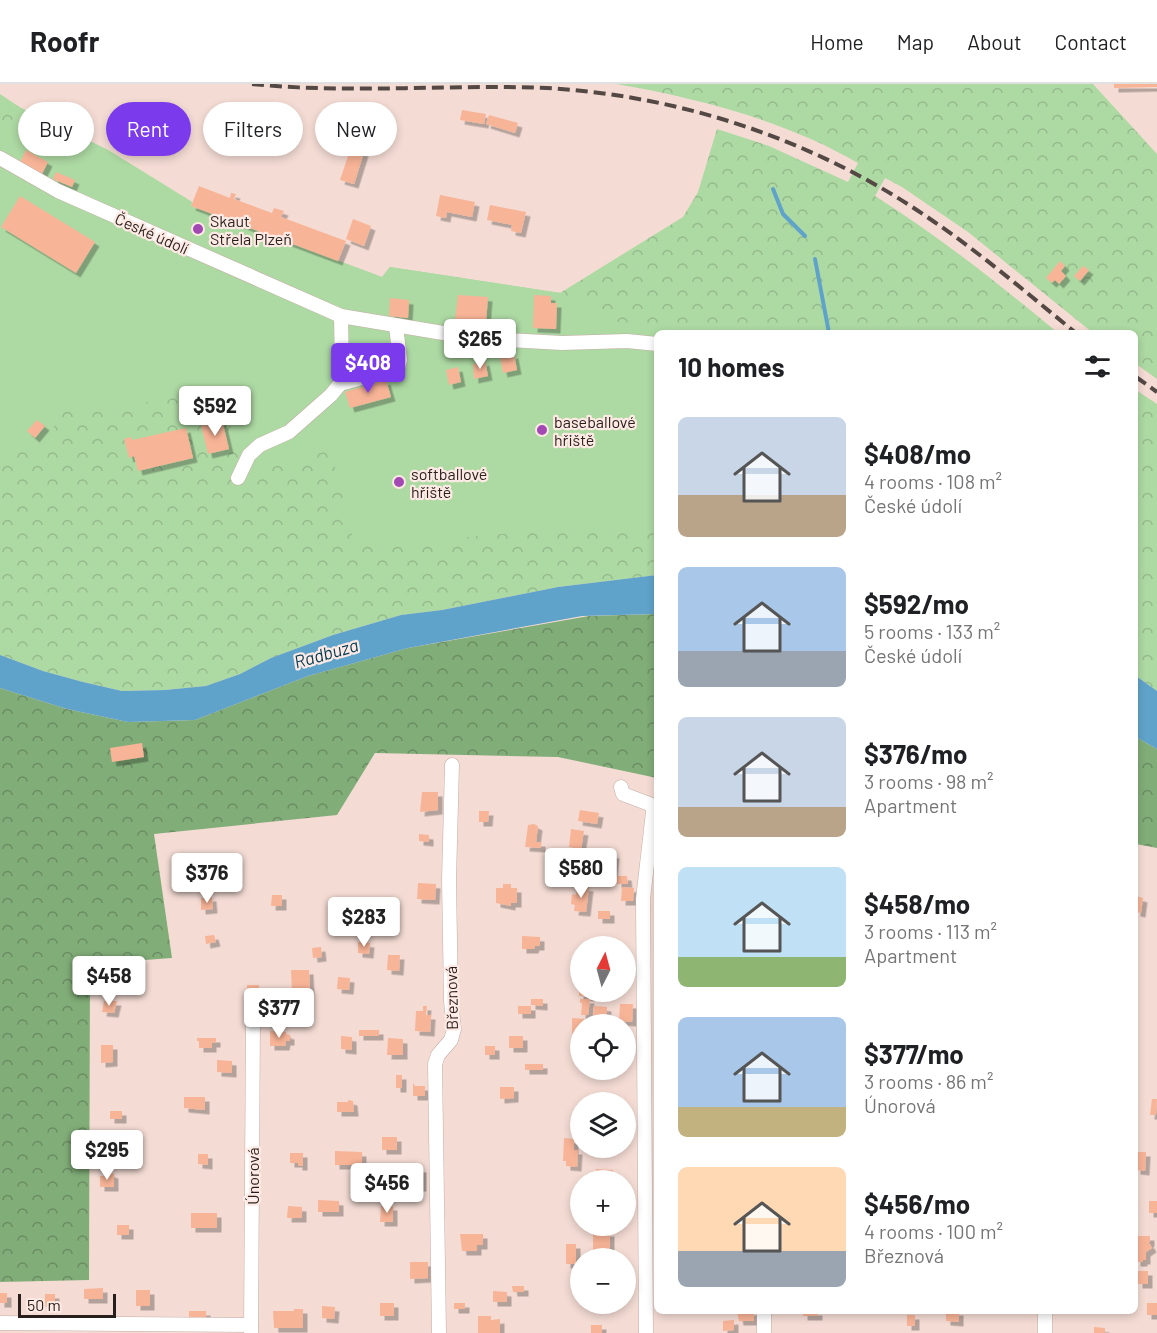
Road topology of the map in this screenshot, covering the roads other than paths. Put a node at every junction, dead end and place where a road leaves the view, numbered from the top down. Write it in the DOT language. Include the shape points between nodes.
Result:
graph roads {
  1 [pos="0,158"];
  2 [pos="341,316"];
  3 [pos="396,326"];
  4 [pos="654,344"];
  5 [pos="340,384"];
  6 [pos="238,478"];
  7 [pos="452,765"];
  8 [pos="621,786"];
  9 [pos="253,1019"];
  10 [pos="764,1314"];
  11 [pos="1045,1314"];
  12 [pos="0,1323"];
  13 [pos="251,1329"];
  14 [pos="439,1333"];
  15 [pos="646,1333"];
  16 [pos="764,1333"];
  17 [pos="1045,1333"];
  1 -- 2 [label="street, České údolí" via="57,191"];
  2 -- 3 [label="street, České údolí"];
  2 -- 5 [label="street"];
  3 -- 4 [label="street, České údolí" via="473,338"];
  3 -- 5 [label="street" via="398,368"];
  5 -- 6 [label="street" via="289,432 260,445 249,455"];
  7 -- 14 [label="street, Březnová" via="449,880 454,1029 435,1064"];
  8 -- 15 [label="street" via="623,794 652,805 653,812 644,899"];
  9 -- 13 [label="street, Únorová"];
  10 -- 16 [label="street"];
  11 -- 17 [label="street"];
  12 -- 13 [label="street"];
}
